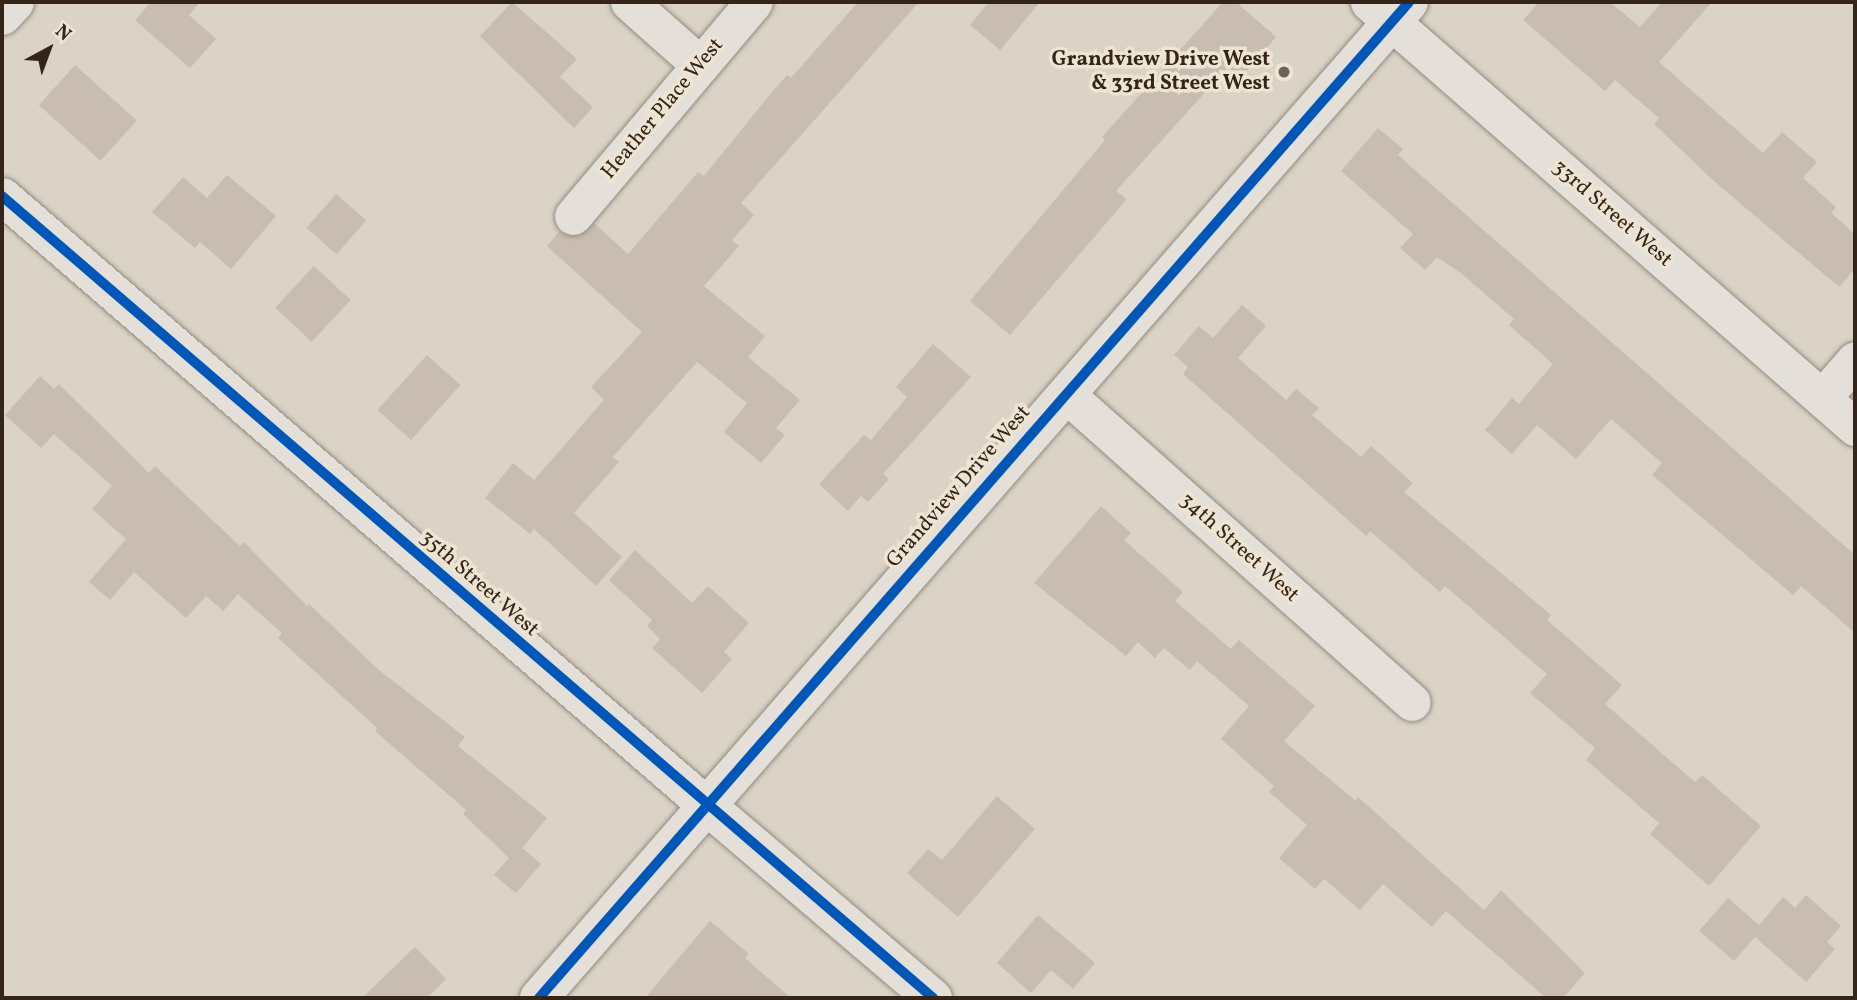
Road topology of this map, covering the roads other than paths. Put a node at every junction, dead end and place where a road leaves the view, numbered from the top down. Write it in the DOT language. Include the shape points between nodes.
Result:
graph roads {
  1 [pos="15,2"];
  2 [pos="629,2"];
  3 [pos="754,2"];
  4 [pos="1390,8"];
  5 [pos="2,16"];
  6 [pos="699,64"];
  7 [pos="2,196"];
  8 [pos="573,216"];
  9 [pos="1855,360"];
  10 [pos="1066,394"];
  11 [pos="1822,398"];
  12 [pos="1855,427"];
  13 [pos="1412,702"];
  14 [pos="706,805"];
  15 [pos="539,998"];
  16 [pos="933,998"];
  1 -- 5 [label="street"];
  2 -- 6 [label="street"];
  3 -- 6 [label="street, Heather Place West"];
  4 -- 10 [label="street, Grandview Drive West"];
  4 -- 11 [label="street, 33rd Street West"];
  6 -- 8 [label="street, Heather Place West"];
  7 -- 14 [label="street, 35th Street West"];
  9 -- 11 [label="street"];
  10 -- 13 [label="street, 34th Street West"];
  10 -- 14 [label="street, Grandview Drive West"];
  11 -- 12 [label="street, 33rd Street West"];
  14 -- 15 [label="street, Grandview Drive West"];
  14 -- 16 [label="street, 35th Street West"];
}
